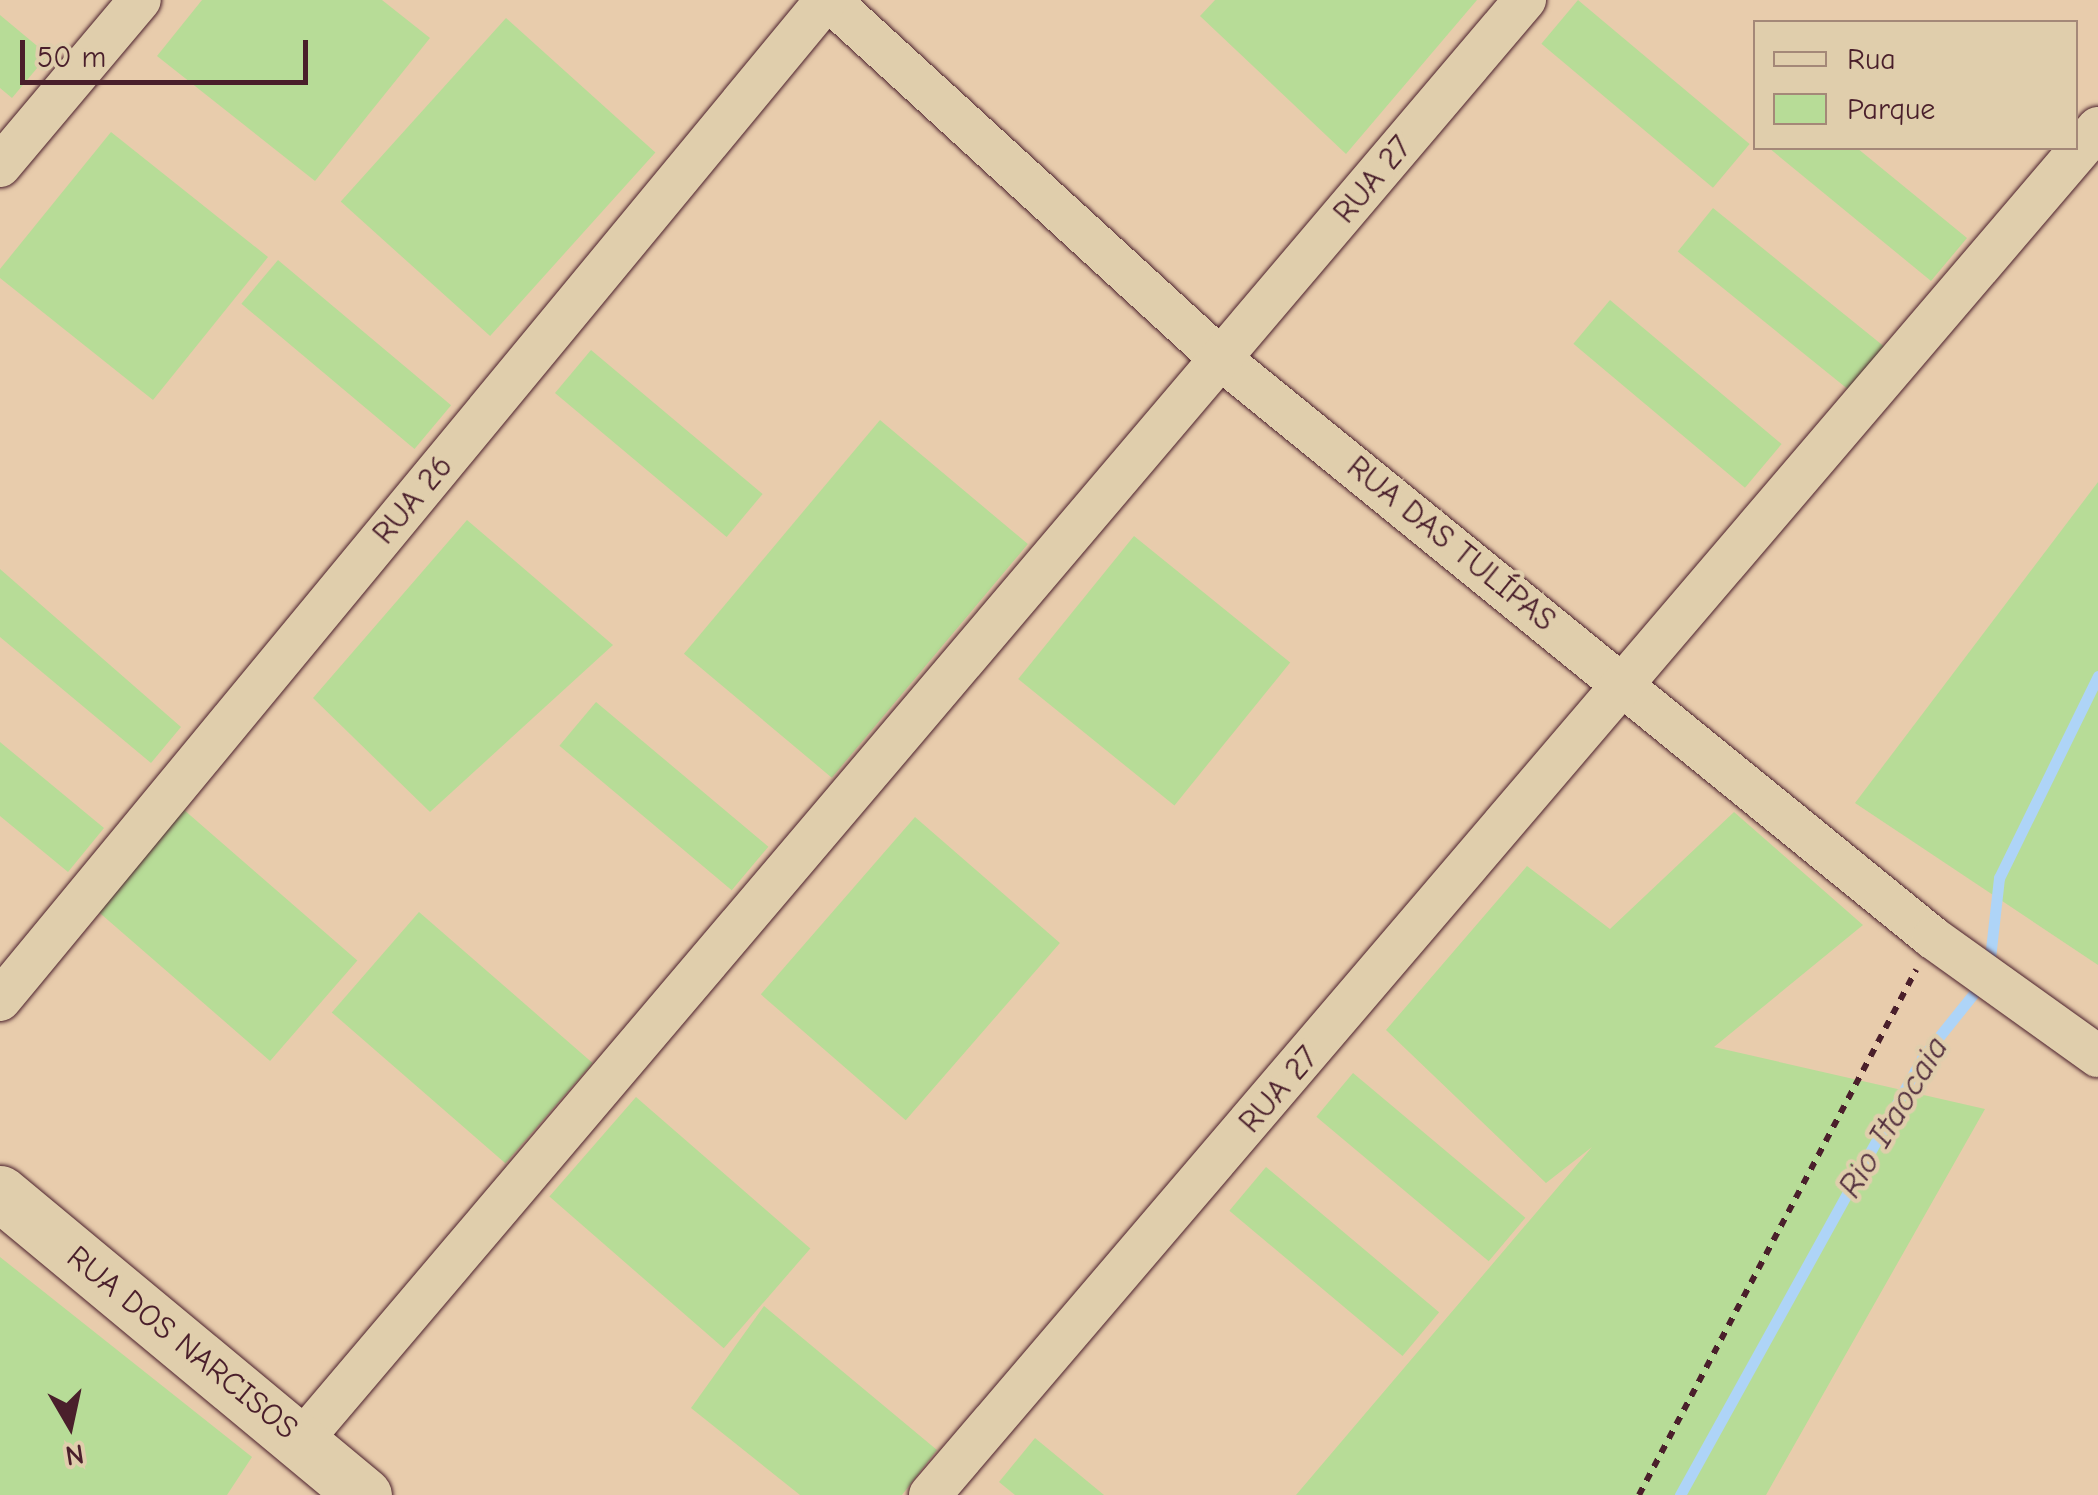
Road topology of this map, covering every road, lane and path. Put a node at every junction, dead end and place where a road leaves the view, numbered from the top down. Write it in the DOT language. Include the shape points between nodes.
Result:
graph roads {
  1 [pos="140,0"];
  2 [pos="828,0"];
  3 [pos="1524,0"];
  4 [pos="2098,128"];
  5 [pos="0,166"];
  6 [pos="1222,360"];
  7 [pos="1628,685"];
  8 [pos="1933,938"];
  9 [pos="0,1000"];
  10 [pos="2098,1056"];
  11 [pos="0,1193"];
  12 [pos="301,1441"];
  13 [pos="364,1495"];
  14 [pos="930,1495"];
  15 [pos="1640,1495"];
  1 -- 5 [label="street"];
  2 -- 6 [label="street, RUA DAS TULÍPAS"];
  2 -- 9 [label="street, RUA 26"];
  3 -- 6 [label="street, RUA 27"];
  4 -- 7 [label="street, RUA 27"];
  6 -- 7 [label="street, RUA DAS TULÍPAS"];
  6 -- 12 [label="street, RUA 27"];
  7 -- 8 [label="street, RUA DAS TULÍPAS"];
  7 -- 14 [label="street, RUA 27"];
  8 -- 10 [label="street, RUA DAS TULÍPAS"];
  8 -- 15 [label="path"];
  11 -- 12 [label="street, RUA DOS NARCISOS"];
  12 -- 13 [label="street, RUA DOS NARCISOS"];
}
